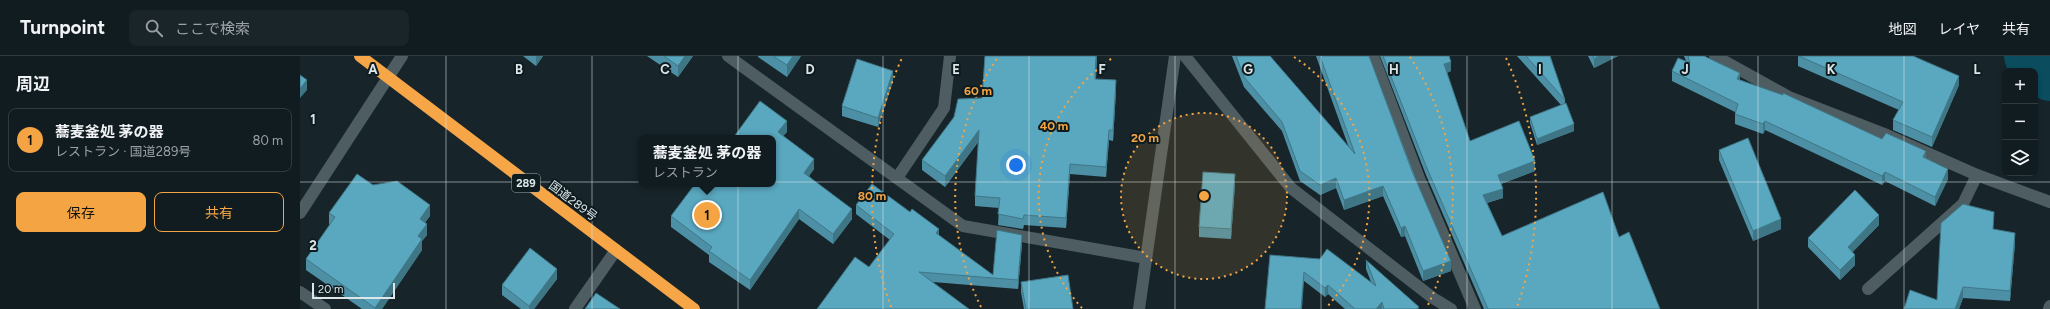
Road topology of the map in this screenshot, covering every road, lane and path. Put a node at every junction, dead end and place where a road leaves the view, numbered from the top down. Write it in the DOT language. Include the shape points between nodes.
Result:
graph roads {
  1 [pos="360,56"];
  2 [pos="402,56"];
  3 [pos="728,56"];
  4 [pos="950,56"];
  5 [pos="1175,56"];
  6 [pos="1185,56"];
  7 [pos="1373,56"];
  8 [pos="1715,56"];
  9 [pos="387,77"];
  10 [pos="1977,175"];
  11 [pos="897,178"];
  12 [pos="2050,202"];
  13 [pos="300,213"];
  14 [pos="616,250"];
  15 [pos="1146,258"];
  16 [pos="1868,289"];
  17 [pos="300,292"];
  18 [pos="325,309"];
  19 [pos="575,309"];
  20 [pos="694,309"];
  21 [pos="1139,309"];
  22 [pos="1451,309"];
  23 [pos="1475,309"];
  1 -- 9 [label="highway, 国道289号 / 289"];
  2 -- 9 [label="street"];
  3 -- 11 [label="street"];
  4 -- 11 [label="street" via="944,108"];
  5 -- 15 [label="street"];
  6 -- 22 [label="street" via="1291,188 1433,298"];
  7 -- 23 [label="street" via="1419,178"];
  8 -- 10 [label="street" via="1790,97 1882,133"];
  9 -- 13 [label="street"];
  9 -- 14 [label="highway, 国道289号 / 289"];
  10 -- 12 [label="street"];
  10 -- 16 [label="street" via="1963,204"];
  11 -- 15 [label="street" via="963,226"];
  14 -- 19 [label="street"];
  14 -- 20 [label="highway, 国道289号 / 289"];
  15 -- 21 [label="street"];
  17 -- 18 [label="street"];
}
